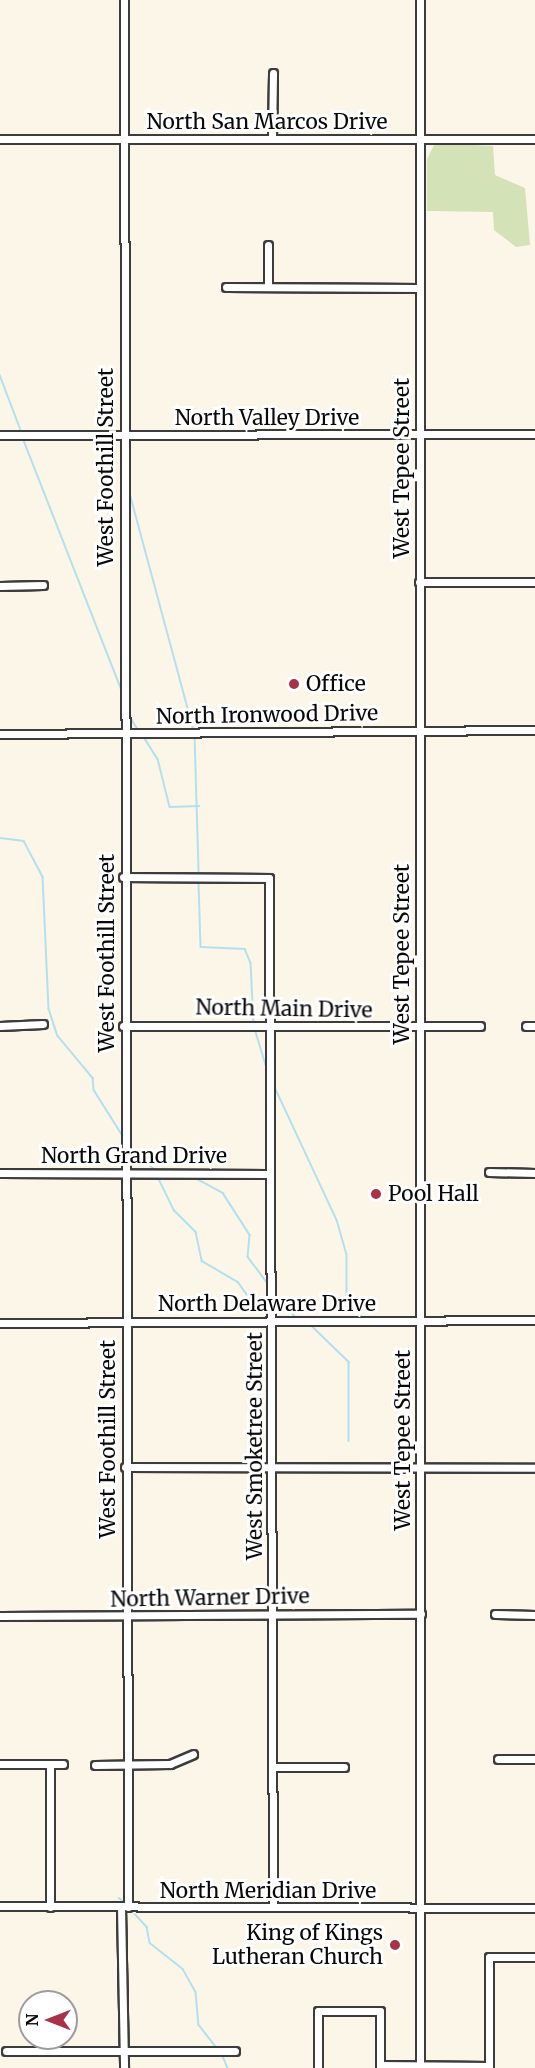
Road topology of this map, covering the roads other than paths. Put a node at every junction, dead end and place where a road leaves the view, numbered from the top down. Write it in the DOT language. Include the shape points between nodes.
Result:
graph roads {
  1 [pos="124,0"];
  2 [pos="420,0"];
  3 [pos="273,73"];
  4 [pos="272,138"];
  5 [pos="0,139"];
  6 [pos="124,139"];
  7 [pos="419,139"];
  8 [pos="535,139"];
  9 [pos="268,245"];
  10 [pos="226,287"];
  11 [pos="268,287"];
  12 [pos="419,288"];
  13 [pos="122,434"];
  14 [pos="419,434"];
  15 [pos="535,434"];
  16 [pos="0,435"];
  17 [pos="419,582"];
  18 [pos="535,582"];
  19 [pos="43,585"];
  20 [pos="0,586"];
  21 [pos="418,730"];
  22 [pos="535,730"];
  23 [pos="0,734"];
  24 [pos="123,734"];
  25 [pos="123,877"];
  26 [pos="43,1024"];
  27 [pos="268,1025"];
  28 [pos="0,1026"];
  29 [pos="123,1026"];
  30 [pos="480,1026"];
  31 [pos="526,1026"];
  32 [pos="535,1026"];
  33 [pos="419,1027"];
  34 [pos="124,1172"];
  35 [pos="489,1172"];
  36 [pos="0,1173"];
  37 [pos="535,1173"];
  38 [pos="269,1174"];
  39 [pos="535,1320"];
  40 [pos="124,1321"];
  41 [pos="271,1321"];
  42 [pos="419,1321"];
  43 [pos="0,1323"];
  44 [pos="125,1467"];
  45 [pos="535,1468"];
  46 [pos="273,1470"];
  47 [pos="420,1470"];
  48 [pos="272,1614"];
  49 [pos="421,1614"];
  50 [pos="495,1614"];
  51 [pos="125,1615"];
  52 [pos="535,1615"];
  53 [pos="0,1616"];
  54 [pos="193,1754"];
  55 [pos="498,1759"];
  56 [pos="535,1760"];
  57 [pos="0,1764"];
  58 [pos="50,1764"];
  59 [pos="63,1764"];
  60 [pos="125,1764"];
  61 [pos="95,1765"];
  62 [pos="273,1767"];
  63 [pos="344,1767"];
  64 [pos="0,1906"];
  65 [pos="50,1907"];
  66 [pos="124,1907"];
  67 [pos="273,1907"];
  68 [pos="421,1908"];
  69 [pos="535,1908"];
  70 [pos="535,1957"];
  71 [pos="235,2050"];
  72 [pos="6,2051"];
  73 [pos="125,2051"];
  74 [pos="380,2067"];
  75 [pos="420,2067"];
  76 [pos="489,2067"];
  77 [pos="124,2068"];
  78 [pos="318,2068"];
  1 -- 6 [label="street, West Foothill Street"];
  2 -- 7 [label="street, West Tepee Street"];
  3 -- 4 [label="street"];
  4 -- 6 [label="street, North San Marcos Drive"];
  4 -- 7 [label="street, North San Marcos Drive"];
  5 -- 6 [label="street, North San Marcos Drive"];
  6 -- 13 [label="street, West Foothill Street"];
  7 -- 8 [label="street, North San Marcos Drive"];
  7 -- 12 [label="street, West Tepee Street"];
  9 -- 11 [label="street"];
  10 -- 11 [label="street"];
  11 -- 12 [label="street"];
  12 -- 14 [label="street, West Tepee Street"];
  13 -- 14 [label="street, North Valley Drive"];
  13 -- 16 [label="street, North Valley Drive"];
  13 -- 24 [label="street, West Foothill Street"];
  14 -- 15 [label="street, North Valley Drive"];
  14 -- 17 [label="street, West Tepee Street"];
  17 -- 18 [label="street"];
  17 -- 21 [label="street, West Tepee Street"];
  19 -- 20 [label="street"];
  21 -- 22 [label="street, North Ironwood Drive"];
  21 -- 24 [label="street, North Ironwood Drive"];
  21 -- 33 [label="street, West Tepee Street"];
  23 -- 24 [label="street, North Ironwood Drive"];
  24 -- 25 [label="street, West Foothill Street"];
  25 -- 27 [label="street, West Smoketree Street" via="268,878"];
  25 -- 29 [label="street, West Foothill Street"];
  26 -- 28 [label="street"];
  27 -- 29 [label="street, North Main Drive"];
  27 -- 33 [label="street, North Main Drive"];
  27 -- 38 [label="street, West Smoketree Street"];
  29 -- 34 [label="street, West Foothill Street"];
  30 -- 33 [label="street, North Main Drive"];
  31 -- 32 [label="street"];
  33 -- 42 [label="street, West Tepee Street"];
  34 -- 36 [label="street, North Grand Drive"];
  34 -- 38 [label="street, North Grand Drive"];
  34 -- 40 [label="street, West Foothill Street"];
  35 -- 37 [label="street"];
  38 -- 41 [label="street, West Smoketree Street"];
  39 -- 42 [label="street, North Delaware Drive"];
  40 -- 41 [label="street, North Delaware Drive"];
  40 -- 43 [label="street, North Delaware Drive"];
  40 -- 44 [label="street, West Foothill Street"];
  41 -- 42 [label="street, North Delaware Drive"];
  41 -- 46 [label="street, West Smoketree Street"];
  42 -- 47 [label="street, West Tepee Street"];
  44 -- 46 [label="street"];
  44 -- 51 [label="street, West Foothill Street"];
  45 -- 47 [label="street"];
  46 -- 47 [label="street"];
  46 -- 48 [label="street, West Smoketree Street"];
  47 -- 49 [label="street, West Tepee Street"];
  48 -- 49 [label="street, North Warner Drive"];
  48 -- 51 [label="street, North Warner Drive"];
  48 -- 62 [label="street, West Smoketree Street"];
  49 -- 68 [label="street, West Tepee Street"];
  50 -- 52 [label="street"];
  51 -- 53 [label="street, North Warner Drive"];
  51 -- 60 [label="street, West Foothill Street"];
  54 -- 60 [label="street" via="170,1764"];
  55 -- 56 [label="street"];
  57 -- 58 [label="street"];
  58 -- 59 [label="street"];
  58 -- 65 [label="street"];
  60 -- 61 [label="street"];
  60 -- 66 [label="street, West Foothill Street"];
  62 -- 63 [label="street"];
  62 -- 67 [label="street, West Smoketree Street"];
  64 -- 65 [label="street, North Meridian Drive"];
  65 -- 66 [label="street, North Meridian Drive"];
  66 -- 67 [label="street, North Meridian Drive"];
  66 -- 73 [label="street, West Foothill Street"];
  67 -- 68 [label="street, North Meridian Drive"];
  68 -- 69 [label="street, North Meridian Drive"];
  68 -- 75 [label="street, West Tepee Street"];
  70 -- 76 [label="street" via="489,1957"];
  71 -- 73 [label="street"];
  72 -- 73 [label="street"];
  73 -- 77 [label="street, West Foothill Street"];
  74 -- 75 [label="street"];
  74 -- 78 [label="street" via="380,2011 318,2011"];
  75 -- 76 [label="street"];
}
